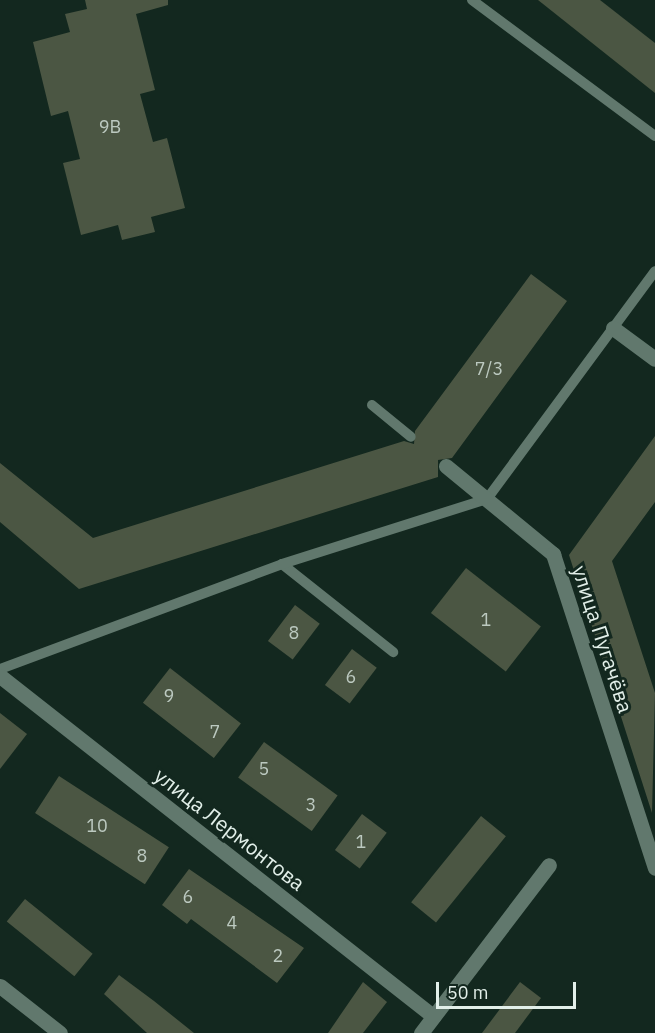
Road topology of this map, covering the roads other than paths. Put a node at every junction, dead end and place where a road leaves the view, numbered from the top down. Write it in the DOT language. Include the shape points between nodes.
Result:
graph roads {
  1 [pos="472,0"];
  2 [pos="655,135"];
  3 [pos="655,271"];
  4 [pos="613,328"];
  5 [pos="655,359"];
  6 [pos="372,405"];
  7 [pos="411,437"];
  8 [pos="446,466"];
  9 [pos="487,500"];
  10 [pos="282,564"];
  11 [pos="393,652"];
  12 [pos="0,669"];
  13 [pos="0,676"];
  14 [pos="549,866"];
  15 [pos="655,868"];
  16 [pos="0,986"];
  17 [pos="434,1016"];
  18 [pos="60,1033"];
  19 [pos="421,1033"];
  1 -- 2 [label="lane"];
  3 -- 4 [label="lane"];
  4 -- 5 [label="street"];
  4 -- 9 [label="lane"];
  6 -- 7 [label="lane"];
  8 -- 9 [label="street, улица Пугачёва"];
  9 -- 10 [label="lane"];
  9 -- 15 [label="street, улица Пугачёва" via="553,554"];
  10 -- 11 [label="lane"];
  10 -- 12 [label="lane"];
  13 -- 17 [label="street, улица Лермонтова"];
  14 -- 17 [label="street"];
  16 -- 18 [label="street"];
  17 -- 19 [label="street"];
}
